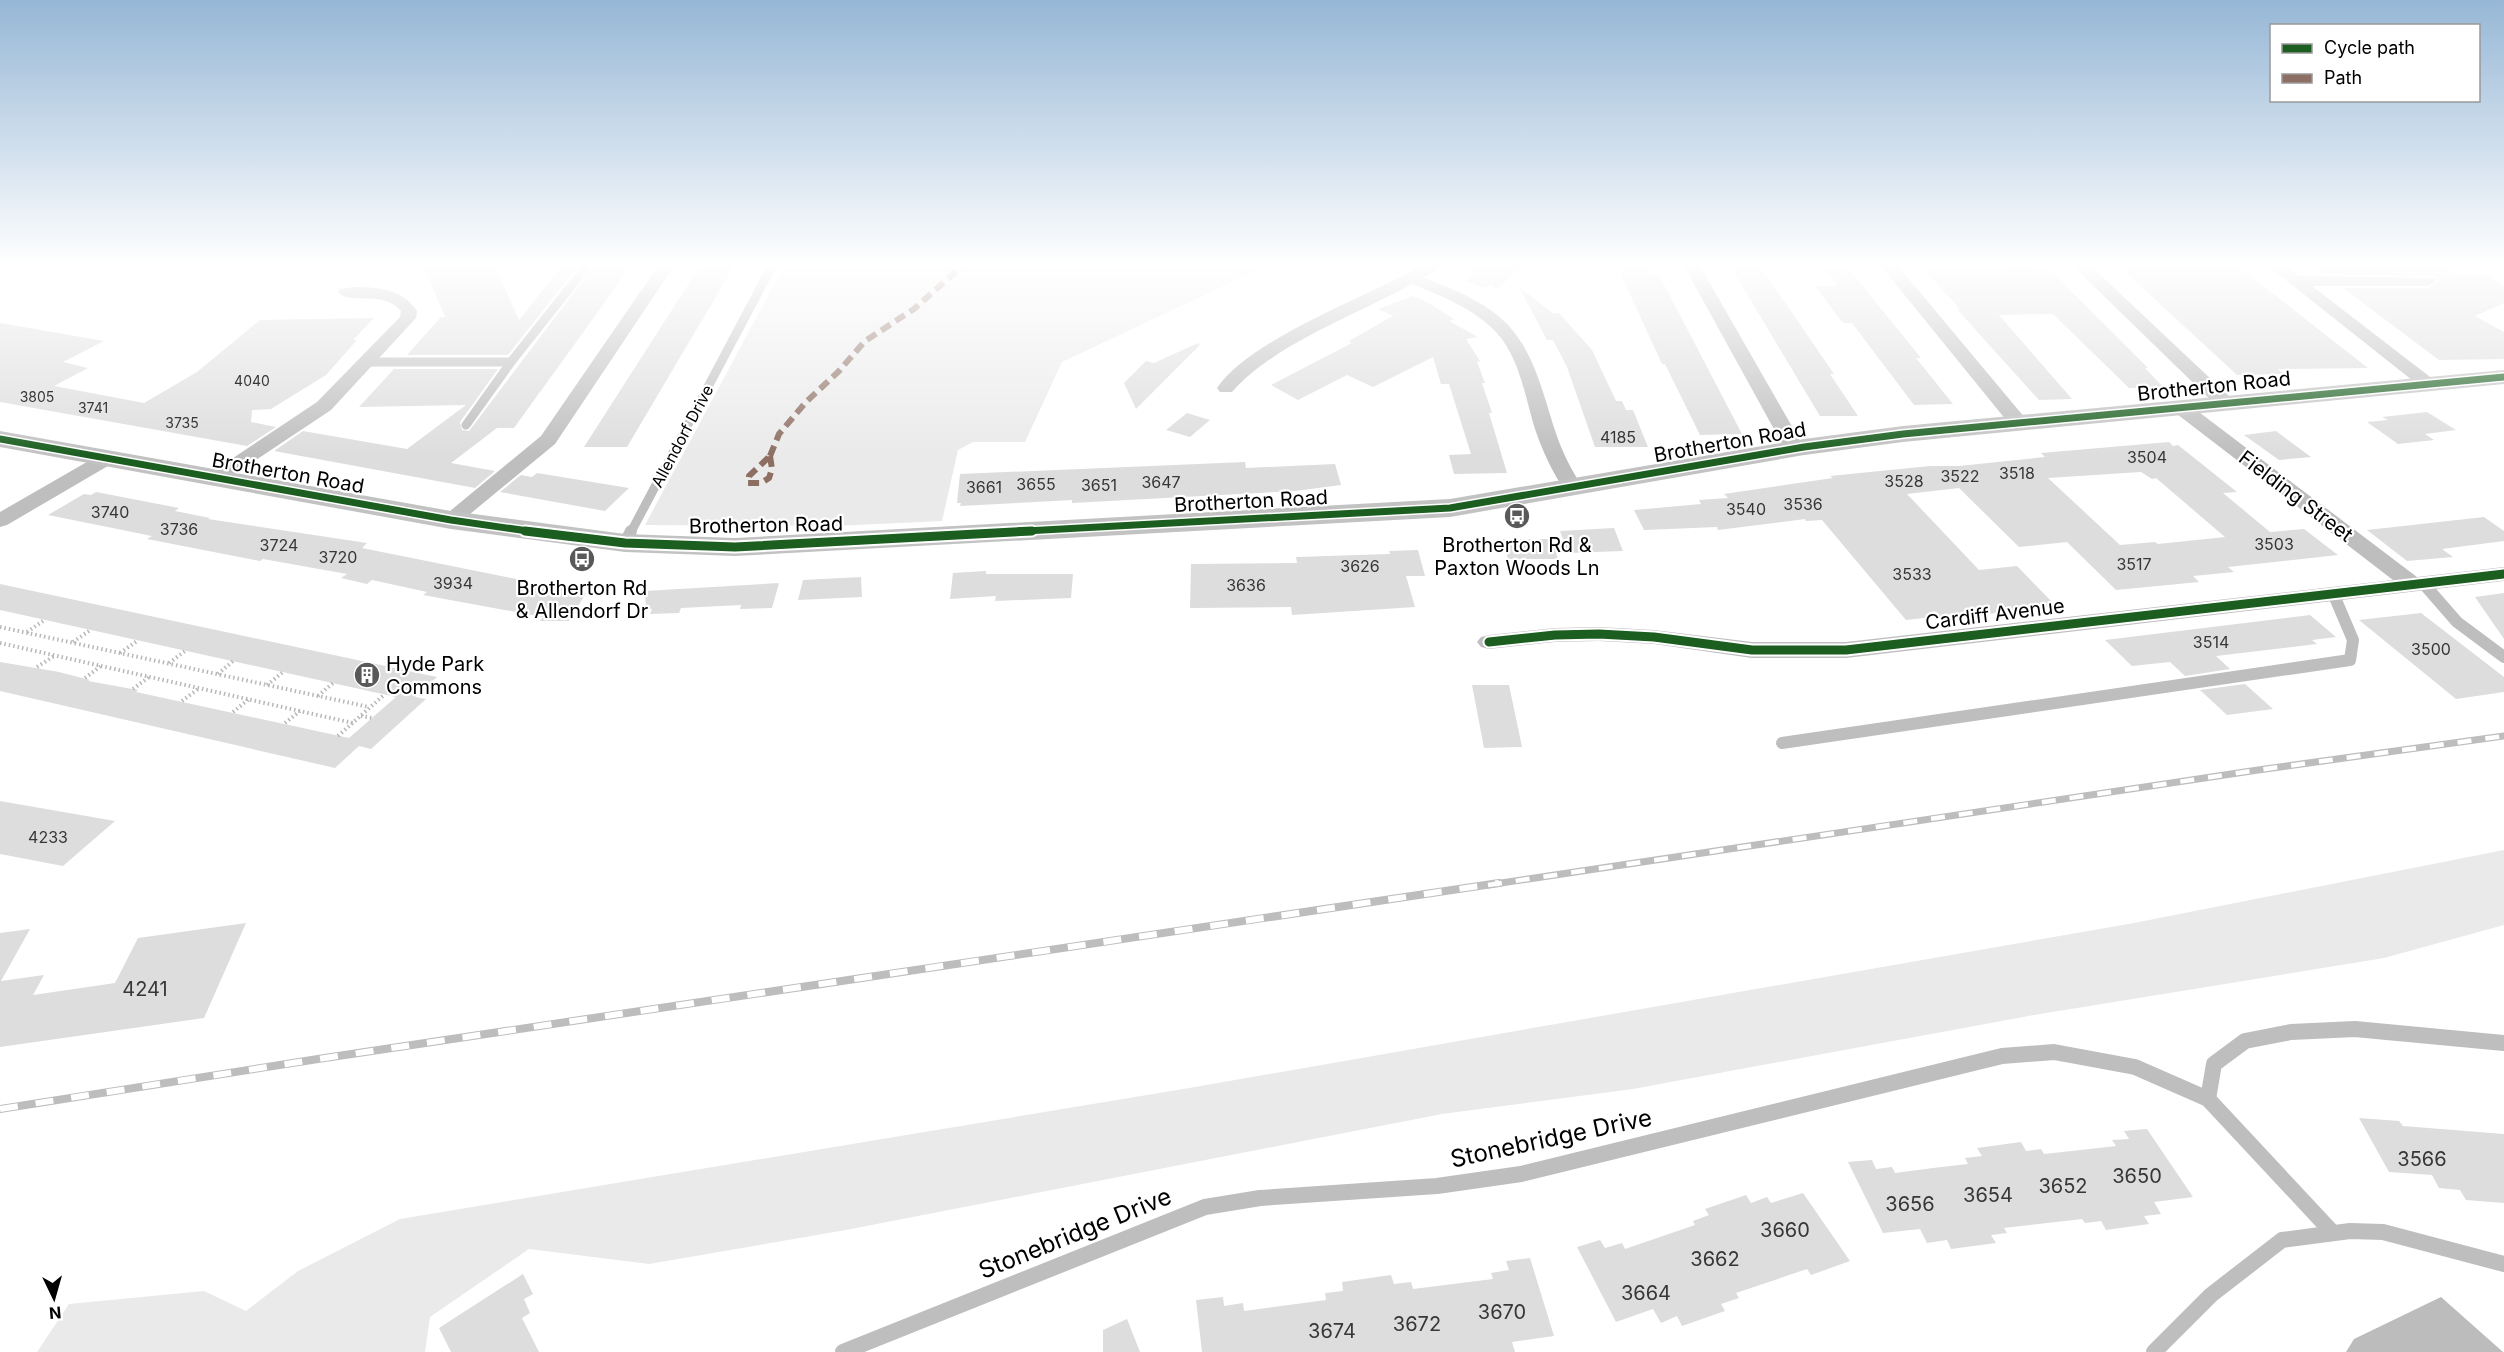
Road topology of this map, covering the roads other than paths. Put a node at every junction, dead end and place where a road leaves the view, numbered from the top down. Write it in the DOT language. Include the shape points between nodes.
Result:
graph roads {
  1 [pos="399,329"];
  2 [pos="537,329"];
  3 [pos="623,329"];
  4 [pos="739,329"];
  5 [pos="1310,329"];
  6 [pos="1499,329"];
  7 [pos="1728,329"];
  8 [pos="1941,329"];
  9 [pos="2147,329"];
  10 [pos="2358,329"];
  11 [pos="368,362"];
  12 [pos="511,362"];
  13 [pos="2504,377"];
  14 [pos="2428,384"];
  15 [pos="1226,388"];
  16 [pos="2224,402"];
  17 [pos="2180,407"];
  18 [pos="2018,422"];
  19 [pos="466,424"];
  20 [pos="0,439"];
  21 [pos="1795,449"];
  22 [pos="106,459"];
  23 [pos="216,478"];
  24 [pos="1573,488"];
  25 [pos="451,520"];
  26 [pos="0,521"];
  27 [pos="625,543"];
  28 [pos="2504,574"];
  29 [pos="2417,583"];
  30 [pos="2333,593"];
  31 [pos="1489,642"];
  32 [pos="2504,657"];
  33 [pos="1782,743"];
  34 [pos="2504,1043"];
  35 [pos="2208,1099"];
  36 [pos="2333,1233"];
  37 [pos="2504,1263"];
  38 [pos="843,1352"];
  39 [pos="2154,1352"];
  1 -- 11 [label="street"];
  2 -- 12 [label="lane"];
  3 -- 25 [label="street" via="548,440"];
  4 -- 27 [label="lane, Allendorf Drive"];
  5 -- 15 [label="street" via="1240,370"];
  6 -- 24 [label="street" via="1521,356 1552,453"];
  7 -- 21 [label="street"];
  8 -- 18 [label="street"];
  9 -- 16 [label="street"];
  10 -- 14 [label="street"];
  11 -- 12 [label="lane"];
  11 -- 23 [label="street" via="324,406"];
  12 -- 19 [label="lane"];
  13 -- 14 [label="street, Brotherton Road"];
  14 -- 16 [label="street, Brotherton Road"];
  16 -- 17 [label="street, Brotherton Road"];
  17 -- 18 [label="street, Brotherton Road"];
  17 -- 29 [label="street, Fielding Street"];
  18 -- 21 [label="street, Brotherton Road"];
  20 -- 22 [label="street, Brotherton Road"];
  21 -- 24 [label="street, Brotherton Road"];
  22 -- 23 [label="street, Brotherton Road"];
  22 -- 26 [label="street"];
  23 -- 25 [label="street, Brotherton Road"];
  24 -- 27 [label="street, Brotherton Road" via="1450,508 735,547"];
  25 -- 27 [label="street, Brotherton Road"];
  28 -- 29 [label="street, Cardiff Avenue"];
  29 -- 30 [label="street, Cardiff Avenue"];
  29 -- 32 [label="lane" via="2457,622"];
  30 -- 31 [label="street, Cardiff Avenue" via="1846,650 1752,650 1599,634"];
  30 -- 33 [label="lane" via="2353,640 2350,660"];
  34 -- 35 [label="lane" via="2355,1029 2291,1032 2245,1041 2214,1064"];
  35 -- 36 [label="lane"];
  35 -- 38 [label="lane, Stonebridge Drive" via="2135,1067 2116,1063 2054,1052 2002,1056 1521,1174 1424,1188 1300,1192 1205,1207"];
  36 -- 37 [label="lane" via="2383,1232"];
  36 -- 39 [label="lane" via="2282,1240 2211,1295"];
}
